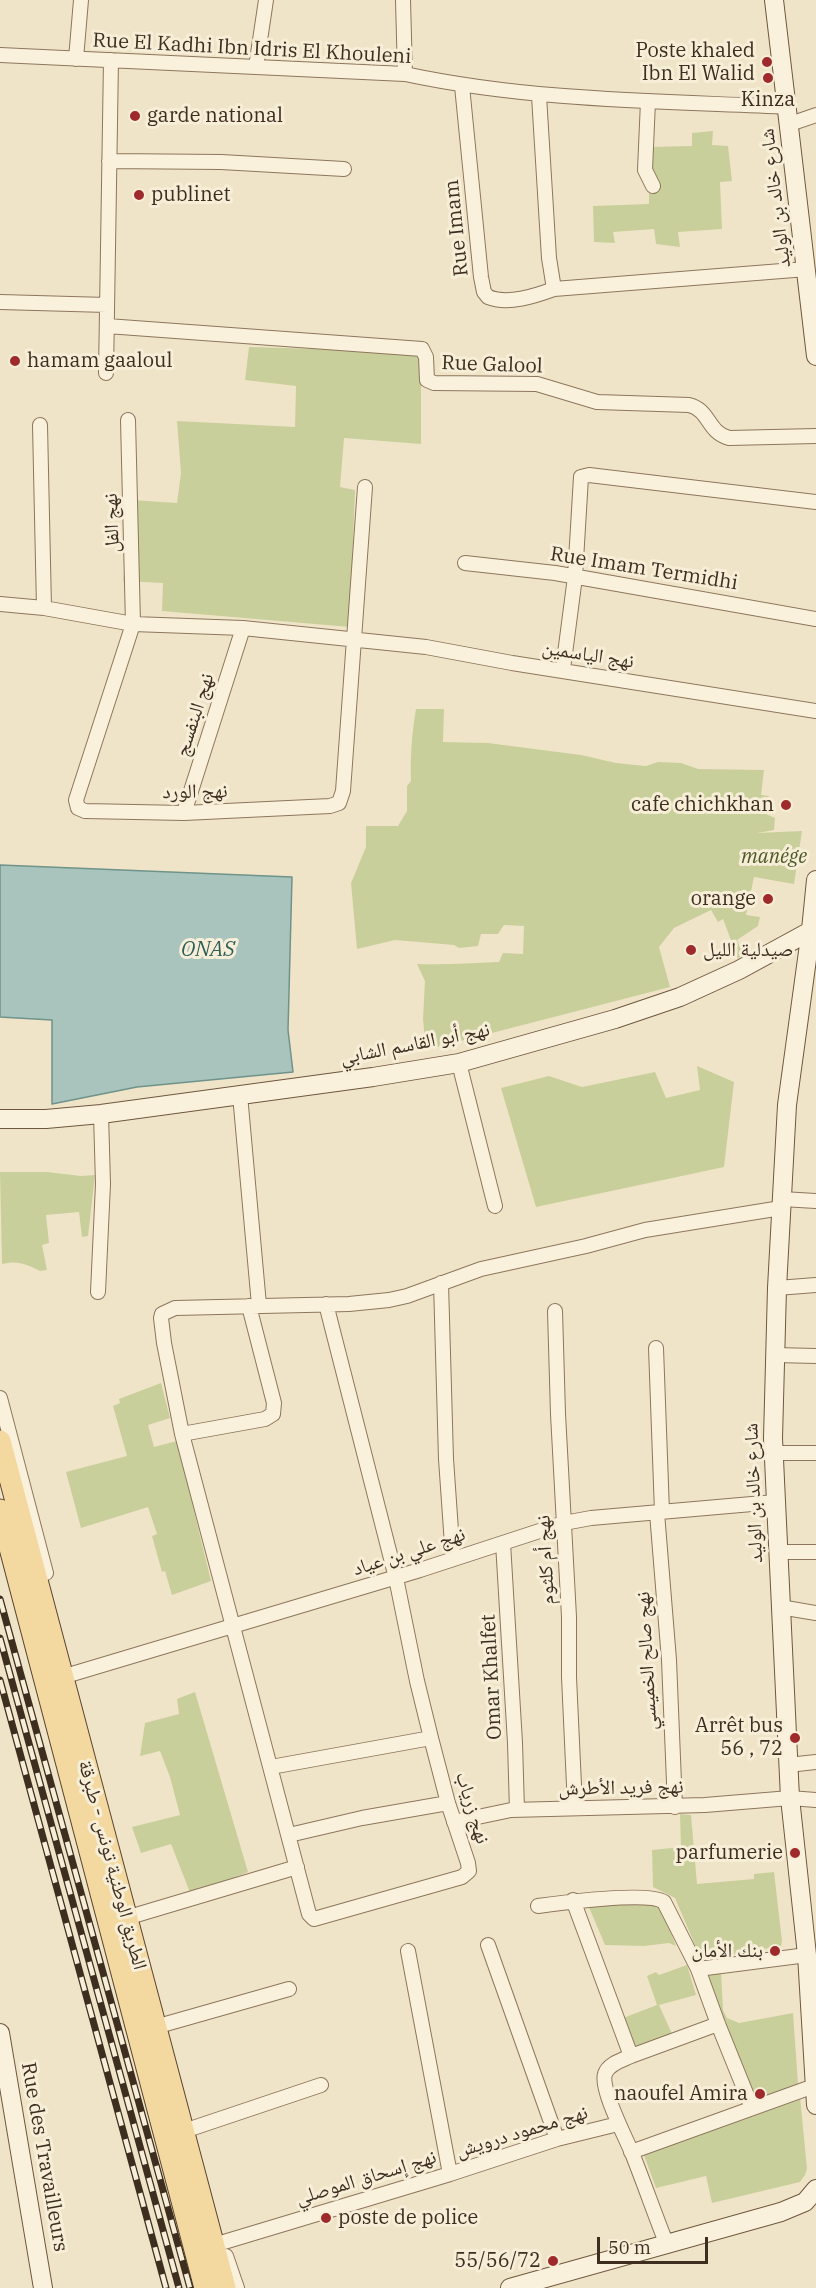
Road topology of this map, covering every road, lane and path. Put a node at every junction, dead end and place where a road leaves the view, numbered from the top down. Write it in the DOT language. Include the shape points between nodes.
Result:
graph roads {
  1 [pos="81,0"];
  2 [pos="266,0"];
  3 [pos="404,0"];
  4 [pos="774,0"];
  5 [pos="0,55"];
  6 [pos="76,59"];
  7 [pos="111,60"];
  8 [pos="256,67"];
  9 [pos="405,74"];
  10 [pos="462,86"];
  11 [pos="539,96"];
  12 [pos="648,101"];
  13 [pos="789,115"];
  14 [pos="816,115"];
  15 [pos="109,161"];
  16 [pos="344,169"];
  17 [pos="653,186"];
  18 [pos="807,268"];
  19 [pos="554,289"];
  20 [pos="0,302"];
  21 [pos="107,305"];
  22 [pos="107,326"];
  23 [pos="816,356"];
  24 [pos="106,373"];
  25 [pos="128,420"];
  26 [pos="40,424"];
  27 [pos="816,436"];
  28 [pos="365,487"];
  29 [pos="816,502"];
  30 [pos="465,563"];
  31 [pos="574,577"];
  32 [pos="0,604"];
  33 [pos="44,608"];
  34 [pos="816,619"];
  35 [pos="133,624"];
  36 [pos="243,628"];
  37 [pos="354,638"];
  38 [pos="563,669"];
  39 [pos="816,711"];
  40 [pos="184,813"];
  41 [pos="816,880"];
  42 [pos="814,929"];
  43 [pos="459,1063"];
  44 [pos="240,1095"];
  45 [pos="101,1114"];
  46 [pos="0,1119"];
  47 [pos="816,1201"];
  48 [pos="782,1204"];
  49 [pos="495,1206"];
  50 [pos="441,1282"];
  51 [pos="816,1285"];
  52 [pos="777,1288"];
  53 [pos="98,1292"];
  54 [pos="326,1304"];
  55 [pos="254,1306"];
  56 [pos="555,1311"];
  57 [pos="656,1348"];
  58 [pos="775,1355"];
  59 [pos="816,1356"];
  60 [pos="0,1398"];
  61 [pos="182,1434"];
  62 [pos="0,1441"];
  63 [pos="774,1453"];
  64 [pos="816,1453"];
  65 [pos="775,1502"];
  66 [pos="0,1510"];
  67 [pos="659,1512"];
  68 [pos="564,1523"];
  69 [pos="503,1543"];
  70 [pos="779,1552"];
  71 [pos="816,1552"];
  72 [pos="453,1559"];
  73 [pos="396,1578"];
  74 [pos="780,1607"];
  75 [pos="816,1613"];
  76 [pos="232,1627"];
  77 [pos="67,1676"];
  78 [pos="431,1738"];
  79 [pos="816,1762"];
  80 [pos="788,1765"];
  81 [pos="271,1767"];
  82 [pos="790,1798"];
  83 [pos="816,1800"];
  84 [pos="448,1803"];
  85 [pos="675,1806"];
  86 [pos="575,1808"];
  87 [pos="517,1810"];
  88 [pos="454,1822"];
  89 [pos="289,1835"];
  90 [pos="297,1867"];
  91 [pos="573,1900"];
  92 [pos="538,1906"];
  93 [pos="128,1918"];
  94 [pos="488,1946"];
  95 [pos="408,1951"];
  96 [pos="811,1955"];
  97 [pos="698,1969"];
  98 [pos="289,1989"];
  99 [pos="718,2024"];
  100 [pos="158,2026"];
  101 [pos="0,2033"];
  102 [pos="631,2056"];
  103 [pos="321,2085"];
  104 [pos="814,2086"];
  105 [pos="816,2105"];
  106 [pos="752,2108"];
  107 [pos="618,2124"];
  108 [pos="187,2130"];
  109 [pos="557,2139"];
  110 [pos="631,2152"];
  111 [pos="450,2174"];
  112 [pos="816,2189"];
  113 [pos="218,2244"];
  114 [pos="667,2245"];
  115 [pos="43,2288"];
  116 [pos="205,2288"];
  117 [pos="225,2288"];
  118 [pos="237,2288"];
  119 [pos="510,2288"];
  1 -- 6 [label="street"];
  2 -- 8 [label="street"];
  3 -- 9 [label="street"];
  4 -- 13 [label="street, شارع خالد بن الوليد"];
  5 -- 6 [label="street, Rue El Kadhi Ibn Idris El Khouleni"];
  6 -- 7 [label="street, Rue El Kadhi Ibn Idris El Khouleni"];
  7 -- 8 [label="street, Rue El Kadhi Ibn Idris El Khouleni"];
  7 -- 15 [label="street"];
  8 -- 9 [label="street, Rue El Kadhi Ibn Idris El Khouleni"];
  9 -- 10 [label="street, Rue El Kadhi Ibn Idris El Khouleni"];
  10 -- 11 [label="street, Rue El Kadhi Ibn Idris El Khouleni"];
  10 -- 19 [label="street, Rue Imam" via="484,292 493,299 508,299"];
  11 -- 12 [label="street, Rue El Kadhi Ibn Idris El Khouleni"];
  11 -- 19 [label="street"];
  12 -- 13 [label="street, Rue El Kadhi Ibn Idris El Khouleni"];
  12 -- 17 [label="street" via="645,170"];
  13 -- 14 [label="street"];
  13 -- 18 [label="street, شارع خالد بن الوليد"];
  15 -- 16 [label="street"];
  15 -- 21 [label="street"];
  18 -- 19 [label="street, Rue Imam"];
  18 -- 23 [label="street, شارع خالد بن الوليد"];
  20 -- 21 [label="street"];
  21 -- 22 [label="street"];
  22 -- 24 [label="street"];
  22 -- 27 [label="street, Rue Galool" via="422,349 427,380 434,383 537,384 597,402 689,405 702,411 716,432 729,438"];
  25 -- 35 [label="street, نهج الفل"];
  26 -- 33 [label="street"];
  28 -- 37 [label="street"];
  29 -- 31 [label="street" via="669,483 581,477"];
  30 -- 31 [label="street, Rue Imam Termidhi"];
  31 -- 34 [label="street, Rue Imam Termidhi"];
  31 -- 38 [label="street"];
  32 -- 33 [label="street, نهج الياسمين"];
  33 -- 35 [label="street, نهج الياسمين"];
  35 -- 36 [label="street, نهج الياسمين"];
  35 -- 40 [label="street, نهج الورد" via="76,804 85,811"];
  36 -- 37 [label="street, نهج الياسمين"];
  36 -- 40 [label="street, نهج البنفسج"];
  37 -- 38 [label="street, نهج الياسمين"];
  37 -- 40 [label="street, نهج الورد" via="339,803"];
  38 -- 39 [label="street, نهج الياسمين"];
  41 -- 42 [label="street, شارع خالد بن الوليد"];
  42 -- 43 [label="street, نهج أبو القاسم الشابي" via="680,997"];
  42 -- 48 [label="street, شارع خالد بن الوليد" via="787,1105"];
  43 -- 44 [label="street, نهج أبو القاسم الشابي"];
  43 -- 49 [label="street"];
  44 -- 45 [label="street, نهج أبو القاسم الشابي"];
  44 -- 55 [label="street"];
  45 -- 46 [label="street, نهج أبو القاسم الشابي"];
  45 -- 53 [label="street" via="103,1184"];
  47 -- 48 [label="street"];
  48 -- 50 [label="street" via="670,1224"];
  48 -- 52 [label="street, شارع خالد بن الوليد"];
  50 -- 54 [label="street" via="398,1299"];
  50 -- 72 [label="street"];
  51 -- 52 [label="street"];
  52 -- 58 [label="street, شارع خالد بن الوليد"];
  54 -- 55 [label="street"];
  54 -- 73 [label="street, نهج زرياب"];
  55 -- 61 [label="street" via="273,1414 265,1419"];
  55 -- 61 [label="street" via="176,1308 162,1314"];
  56 -- 68 [label="street, نهج أم كلثوم"];
  57 -- 67 [label="street, نهج صالح الخميسي"];
  58 -- 59 [label="street"];
  58 -- 63 [label="street, شارع خالد بن الوليد"];
  60 -- 77 [label="street"];
  61 -- 76 [label="street"];
  62 -- 77 [label="main road, الطريق الوطنية تونس - طبرقة"];
  63 -- 64 [label="street"];
  63 -- 65 [label="street, شارع خالد بن الوليد"];
  65 -- 67 [label="street, نهج علي بن عياد"];
  65 -- 70 [label="street, شارع خالد بن الوليد"];
  66 -- 116 [label="main road, الطريق الوطنية تونس - طبرقة"];
  67 -- 68 [label="street, نهج علي بن عياد"];
  67 -- 85 [label="street, نهج صالح الخميسي"];
  68 -- 69 [label="street, نهج علي بن عياد"];
  68 -- 86 [label="street, نهج أم كلثوم"];
  69 -- 72 [label="street, نهج علي بن عياد"];
  69 -- 87 [label="street, Omar Khalfet"];
  70 -- 71 [label="street"];
  70 -- 74 [label="street, شارع خالد بن الوليد"];
  72 -- 73 [label="street, نهج علي بن عياد"];
  73 -- 76 [label="street, نهج علي بن عياد"];
  73 -- 78 [label="street, نهج زرياب"];
  74 -- 75 [label="street"];
  74 -- 80 [label="street, شارع خالد بن الوليد"];
  76 -- 77 [label="street, نهج علي بن عياد"];
  76 -- 81 [label="street"];
  77 -- 93 [label="main road, الطريق الوطنية تونس - طبرقة"];
  78 -- 81 [label="street"];
  78 -- 84 [label="street, نهج زرياب"];
  79 -- 80 [label="street"];
  80 -- 82 [label="street, شارع خالد بن الوليد"];
  81 -- 89 [label="street"];
  82 -- 83 [label="street"];
  82 -- 85 [label="street, نهج فريد الأطرش"];
  82 -- 96 [label="street, شارع خالد بن الوليد"];
  84 -- 88 [label="street, نهج زرياب"];
  84 -- 89 [label="street"];
  85 -- 86 [label="street, نهج فريد الأطرش"];
  86 -- 87 [label="street, نهج فريد الأطرش"];
  87 -- 88 [label="street, نهج فريد الأطرش"];
  88 -- 90 [label="street, نهج زرياب" via="468,1863 468,1875 318,1919 309,1914"];
  89 -- 90 [label="street"];
  90 -- 93 [label="street"];
  91 -- 92 [label="street"];
  91 -- 97 [label="street" via="661,1900"];
  91 -- 102 [label="street"];
  93 -- 100 [label="main road, الطريق الوطنية تونس - طبرقة"];
  94 -- 109 [label="street"];
  95 -- 111 [label="street, نهج إسحاق الموصلي"];
  96 -- 97 [label="street"];
  96 -- 104 [label="street, شارع خالد بن الوليد"];
  97 -- 99 [label="street"];
  98 -- 100 [label="street"];
  99 -- 102 [label="street"];
  99 -- 106 [label="street"];
  100 -- 108 [label="main road, الطريق الوطنية تونس - طبرقة"];
  101 -- 115 [label="street, Rue des Travailleurs"];
  102 -- 107 [label="street" via="605,2074"];
  103 -- 108 [label="street"];
  104 -- 105 [label="street, شارع خالد بن الوليد"];
  104 -- 106 [label="street"];
  106 -- 110 [label="street"];
  107 -- 109 [label="street, نهج محمود درويش"];
  107 -- 110 [label="street, نهج محمود درويش"];
  108 -- 113 [label="main road, الطريق الوطنية تونس - طبرقة"];
  109 -- 111 [label="street, نهج محمود درويش"];
  110 -- 114 [label="street, نهج محمود درويش"];
  111 -- 113 [label="street, نهج إسحاق الموصلي"];
  112 -- 114 [label="street" via="805,2202 781,2212"];
  113 -- 117 [label="main road, الطريق الوطنية تونس - طبرقة"];
  113 -- 118 [label="street"];
  114 -- 119 [label="street"];
}
